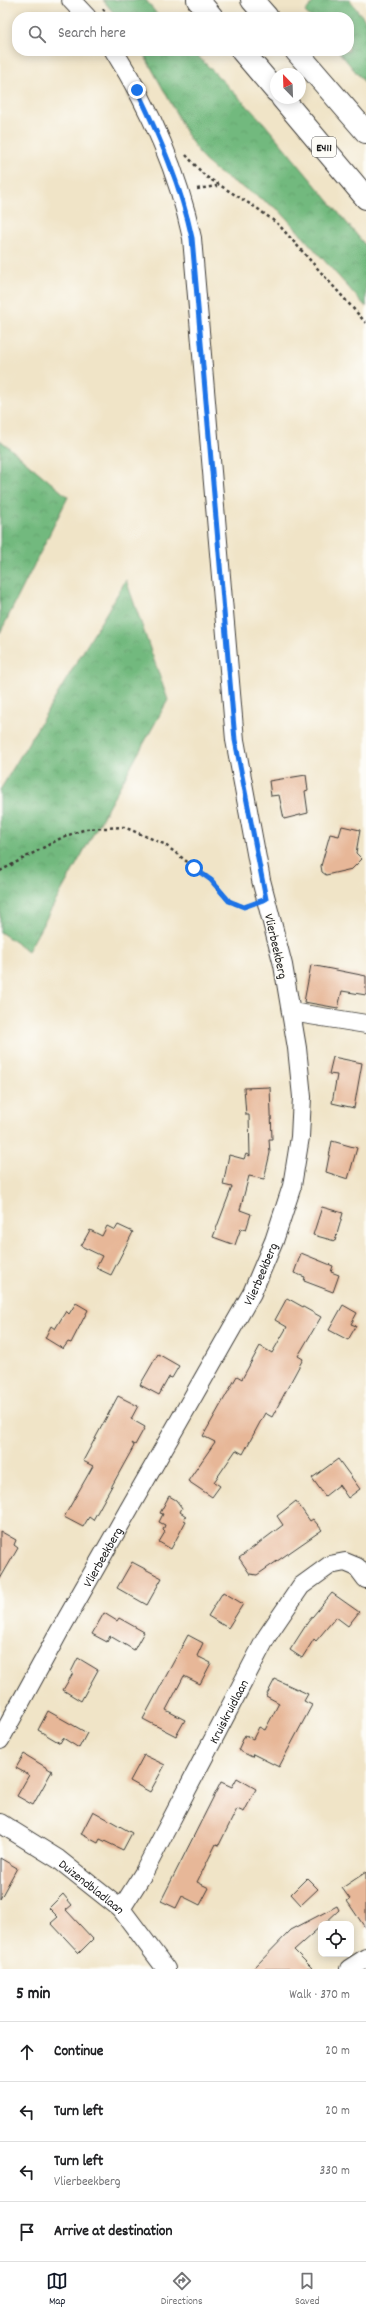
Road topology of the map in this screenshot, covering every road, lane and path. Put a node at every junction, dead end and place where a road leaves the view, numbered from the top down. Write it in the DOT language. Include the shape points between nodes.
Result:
graph roads {
  1 [pos="71,0"];
  2 [pos="198,0"];
  3 [pos="252,0"];
  4 [pos="82,12"];
  5 [pos="208,12"];
  6 [pos="263,12"];
  7 [pos="117,56"];
  8 [pos="246,56"];
  9 [pos="300,56"];
  10 [pos="270,84"];
  11 [pos="287,104"];
  12 [pos="366,132"];
  13 [pos="181,194"];
  14 [pos="366,198"];
  15 [pos="366,323"];
  16 [pos="0,870"];
  17 [pos="266,899"];
  18 [pos="291,1012"];
  19 [pos="366,1024"];
  20 [pos="366,1579"];
  21 [pos="0,1740"];
  22 [pos="0,1824"];
  23 [pos="122,1909"];
  24 [pos="366,1958"];
  25 [pos="166,1969"];
  26 [pos="349,1969"];
  1 -- 4 [label="street"];
  2 -- 5 [label="highway"];
  3 -- 6 [label="highway"];
  7 -- 13 [label="street, Vlierbeekberg" via="147,111"];
  8 -- 10 [label="highway"];
  9 -- 12 [label="highway"];
  11 -- 14 [label="highway, E411"];
  13 -- 15 [label="path" via="218,186 258,209 278,224"];
  13 -- 17 [label="street, Vlierbeekberg" via="195,255 235,740"];
  16 -- 17 [label="path" via="63,837 86,829 124,827 164,844 211,880 229,901 244,907"];
  17 -- 18 [label="street, Vlierbeekberg" via="283,964"];
  18 -- 19 [label="street"];
  18 -- 21 [label="street, Vlierbeekberg" via="302,1097 300,1137 292,1186 274,1241 252,1293"];
  20 -- 23 [label="street, Kruiskruidlaan" via="357,1567 346,1562 330,1566 301,1586 267,1636 143,1874"];
  22 -- 23 [label="street, Duizendbladlaan" via="58,1859"];
  23 -- 25 [label="street, Duizendbladlaan"];
  24 -- 26 [label="street"];
}
